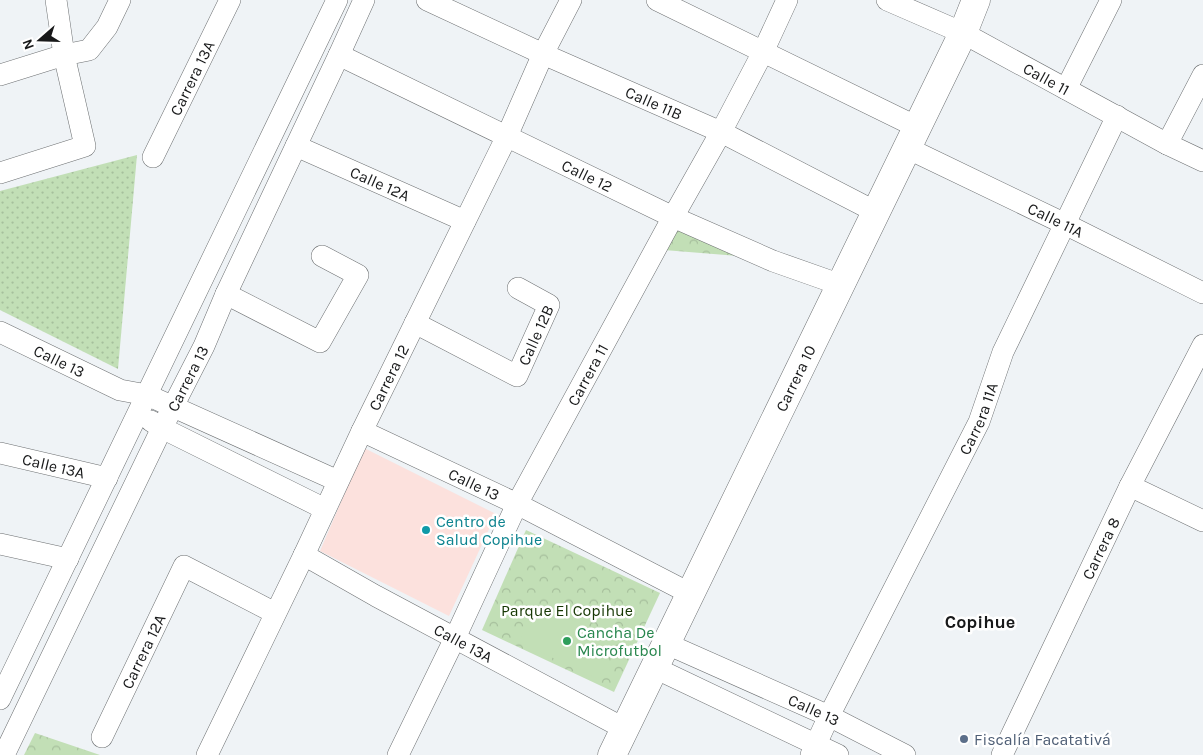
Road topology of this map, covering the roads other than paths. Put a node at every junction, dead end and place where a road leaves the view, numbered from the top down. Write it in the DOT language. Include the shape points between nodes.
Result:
graph roads {
  1 [pos="56,0"];
  2 [pos="120,0"];
  3 [pos="230,0"];
  4 [pos="337,0"];
  5 [pos="364,0"];
  6 [pos="427,0"];
  7 [pos="571,0"];
  8 [pos="656,0"];
  9 [pos="787,0"];
  10 [pos="887,0"];
  11 [pos="976,0"];
  12 [pos="1111,0"];
  13 [pos="963,34"];
  14 [pos="763,52"];
  15 [pos="543,54"];
  16 [pos="340,55"];
  17 [pos="64,56"];
  18 [pos="0,75"];
  19 [pos="1203,75"];
  20 [pos="1066,89"];
  21 [pos="1117,116"];
  22 [pos="721,132"];
  23 [pos="507,136"];
  24 [pos="912,137"];
  25 [pos="1167,144"];
  26 [pos="296,146"];
  27 [pos="153,157"];
  28 [pos="1203,161"];
  29 [pos="0,173"];
  30 [pos="876,212"];
  31 [pos="673,217"];
  32 [pos="465,221"];
  33 [pos="1065,224"];
  34 [pos="322,256"];
  35 [pos="841,285"];
  36 [pos="518,288"];
  37 [pos="1203,293"];
  38 [pos="226,294"];
  39 [pos="414,323"];
  40 [pos="0,332"];
  41 [pos="1203,345"];
  42 [pos="142,404"];
  43 [pos="173,407"];
  44 [pos="162,428"];
  45 [pos="362,431"];
  46 [pos="0,453"];
  47 [pos="107,478"];
  48 [pos="338,481"];
  49 [pos="1130,486"];
  50 [pos="516,504"];
  51 [pos="325,509"];
  52 [pos="1203,521"];
  53 [pos="0,546"];
  54 [pos="304,555"];
  55 [pos="68,559"];
  56 [pos="691,594"];
  57 [pos="275,613"];
  58 [pos="455,638"];
  59 [pos="661,656"];
  60 [pos="0,699"];
  61 [pos="829,716"];
  62 [pos="625,729"];
  63 [pos="102,737"];
  64 [pos="814,750"];
  65 [pos="4,755"];
  66 [pos="206,755"];
  67 [pos="398,755"];
  68 [pos="612,755"];
  69 [pos="838,755"];
  70 [pos="905,755"];
  71 [pos="1002,755"];
  1 -- 17 [label="street"];
  2 -- 17 [label="street" via="107,27 90,50"];
  3 -- 27 [label="street, Carrera 13A"];
  4 -- 42 [label="street, Carrera 13"];
  5 -- 16 [label="street, Carrera 13"];
  6 -- 15 [label="street, Calle 11B"];
  7 -- 15 [label="street, Carrera 12"];
  8 -- 14 [label="street, Calle 11A"];
  9 -- 14 [label="street, Carrera 11"];
  10 -- 13 [label="street, Calle 11"];
  11 -- 13 [label="street, Carrera 10"];
  12 -- 20 [label="street"];
  13 -- 20 [label="street, Calle 11"];
  13 -- 24 [label="street, Carrera 10"];
  14 -- 22 [label="street, Carrera 11"];
  14 -- 24 [label="street, Calle 11A"];
  15 -- 22 [label="street, Calle 11B"];
  15 -- 23 [label="street, Carrera 12"];
  16 -- 23 [label="street, Calle 12"];
  16 -- 26 [label="street, Carrera 13"];
  17 -- 18 [label="street"];
  17 -- 29 [label="street" via="85,146"];
  19 -- 25 [label="street"];
  20 -- 21 [label="street, Calle 11"];
  21 -- 25 [label="street, Calle 11"];
  21 -- 33 [label="street, Carrera 11A"];
  22 -- 30 [label="street, Calle 11B"];
  22 -- 31 [label="street, Carrera 11"];
  23 -- 31 [label="street, Calle 12"];
  23 -- 32 [label="street, Carrera 12"];
  24 -- 30 [label="street, Carrera 10"];
  24 -- 33 [label="street, Calle 11A"];
  25 -- 28 [label="street, Calle 11"];
  26 -- 32 [label="street, Calle 12A"];
  26 -- 38 [label="street, Carrera 13"];
  30 -- 35 [label="street, Carrera 10"];
  31 -- 35 [label="street, Calle 12" via="773,261"];
  31 -- 50 [label="street, Carrera 11"];
  32 -- 39 [label="street, Carrera 12"];
  33 -- 37 [label="street, Calle 11A"];
  33 -- 61 [label="street, Carrera 11A" via="1003,352 980,422"];
  34 -- 38 [label="street" via="358,275 320,342"];
  35 -- 56 [label="street, Carrera 10"];
  36 -- 39 [label="street, Calle 12B" via="549,305 517,376"];
  38 -- 43 [label="street, Carrera 13"];
  39 -- 45 [label="street, Carrera 12"];
  40 -- 42 [label="street, Calle 13" via="120,390"];
  41 -- 49 [label="street, Carrera 8"];
  42 -- 43 [label="street, Calle 13"];
  42 -- 44 [label="street, Calle 13"];
  42 -- 47 [label="street, Carrera 13"];
  43 -- 44 [label="street, Carrera 13"];
  43 -- 48 [label="street, Calle 13"];
  44 -- 51 [label="street, Calle 13"];
  44 -- 65 [label="street, Carrera 13"];
  45 -- 48 [label="street, Carrera 12"];
  45 -- 50 [label="street, Calle 13"];
  46 -- 47 [label="street, Calle 13A"];
  47 -- 55 [label="street, Carrera 13"];
  48 -- 51 [label="street, Carrera 12"];
  49 -- 52 [label="street"];
  49 -- 71 [label="street, Carrera 8"];
  50 -- 56 [label="street, Calle 13"];
  50 -- 58 [label="street, Carrera 11"];
  51 -- 54 [label="street, Carrera 12"];
  53 -- 55 [label="street"];
  54 -- 57 [label="street, Carrera 12"];
  54 -- 58 [label="street, Calle 13A"];
  55 -- 60 [label="street, Carrera 13"];
  56 -- 59 [label="street, Carrera 10"];
  57 -- 63 [label="street, Carrera 12A" via="184,566"];
  57 -- 66 [label="street, Carrera 12"];
  58 -- 62 [label="street, Calle 13A"];
  58 -- 67 [label="street, Carrera 11"];
  59 -- 61 [label="street, Calle 13"];
  59 -- 62 [label="street, Carrera 10"];
  59 -- 64 [label="street, Calle 13"];
  61 -- 64 [label="street, Carrera 11A"];
  61 -- 70 [label="street, Calle 13"];
  62 -- 68 [label="street, Carrera 10"];
  64 -- 69 [label="street, Calle 13"];
}
